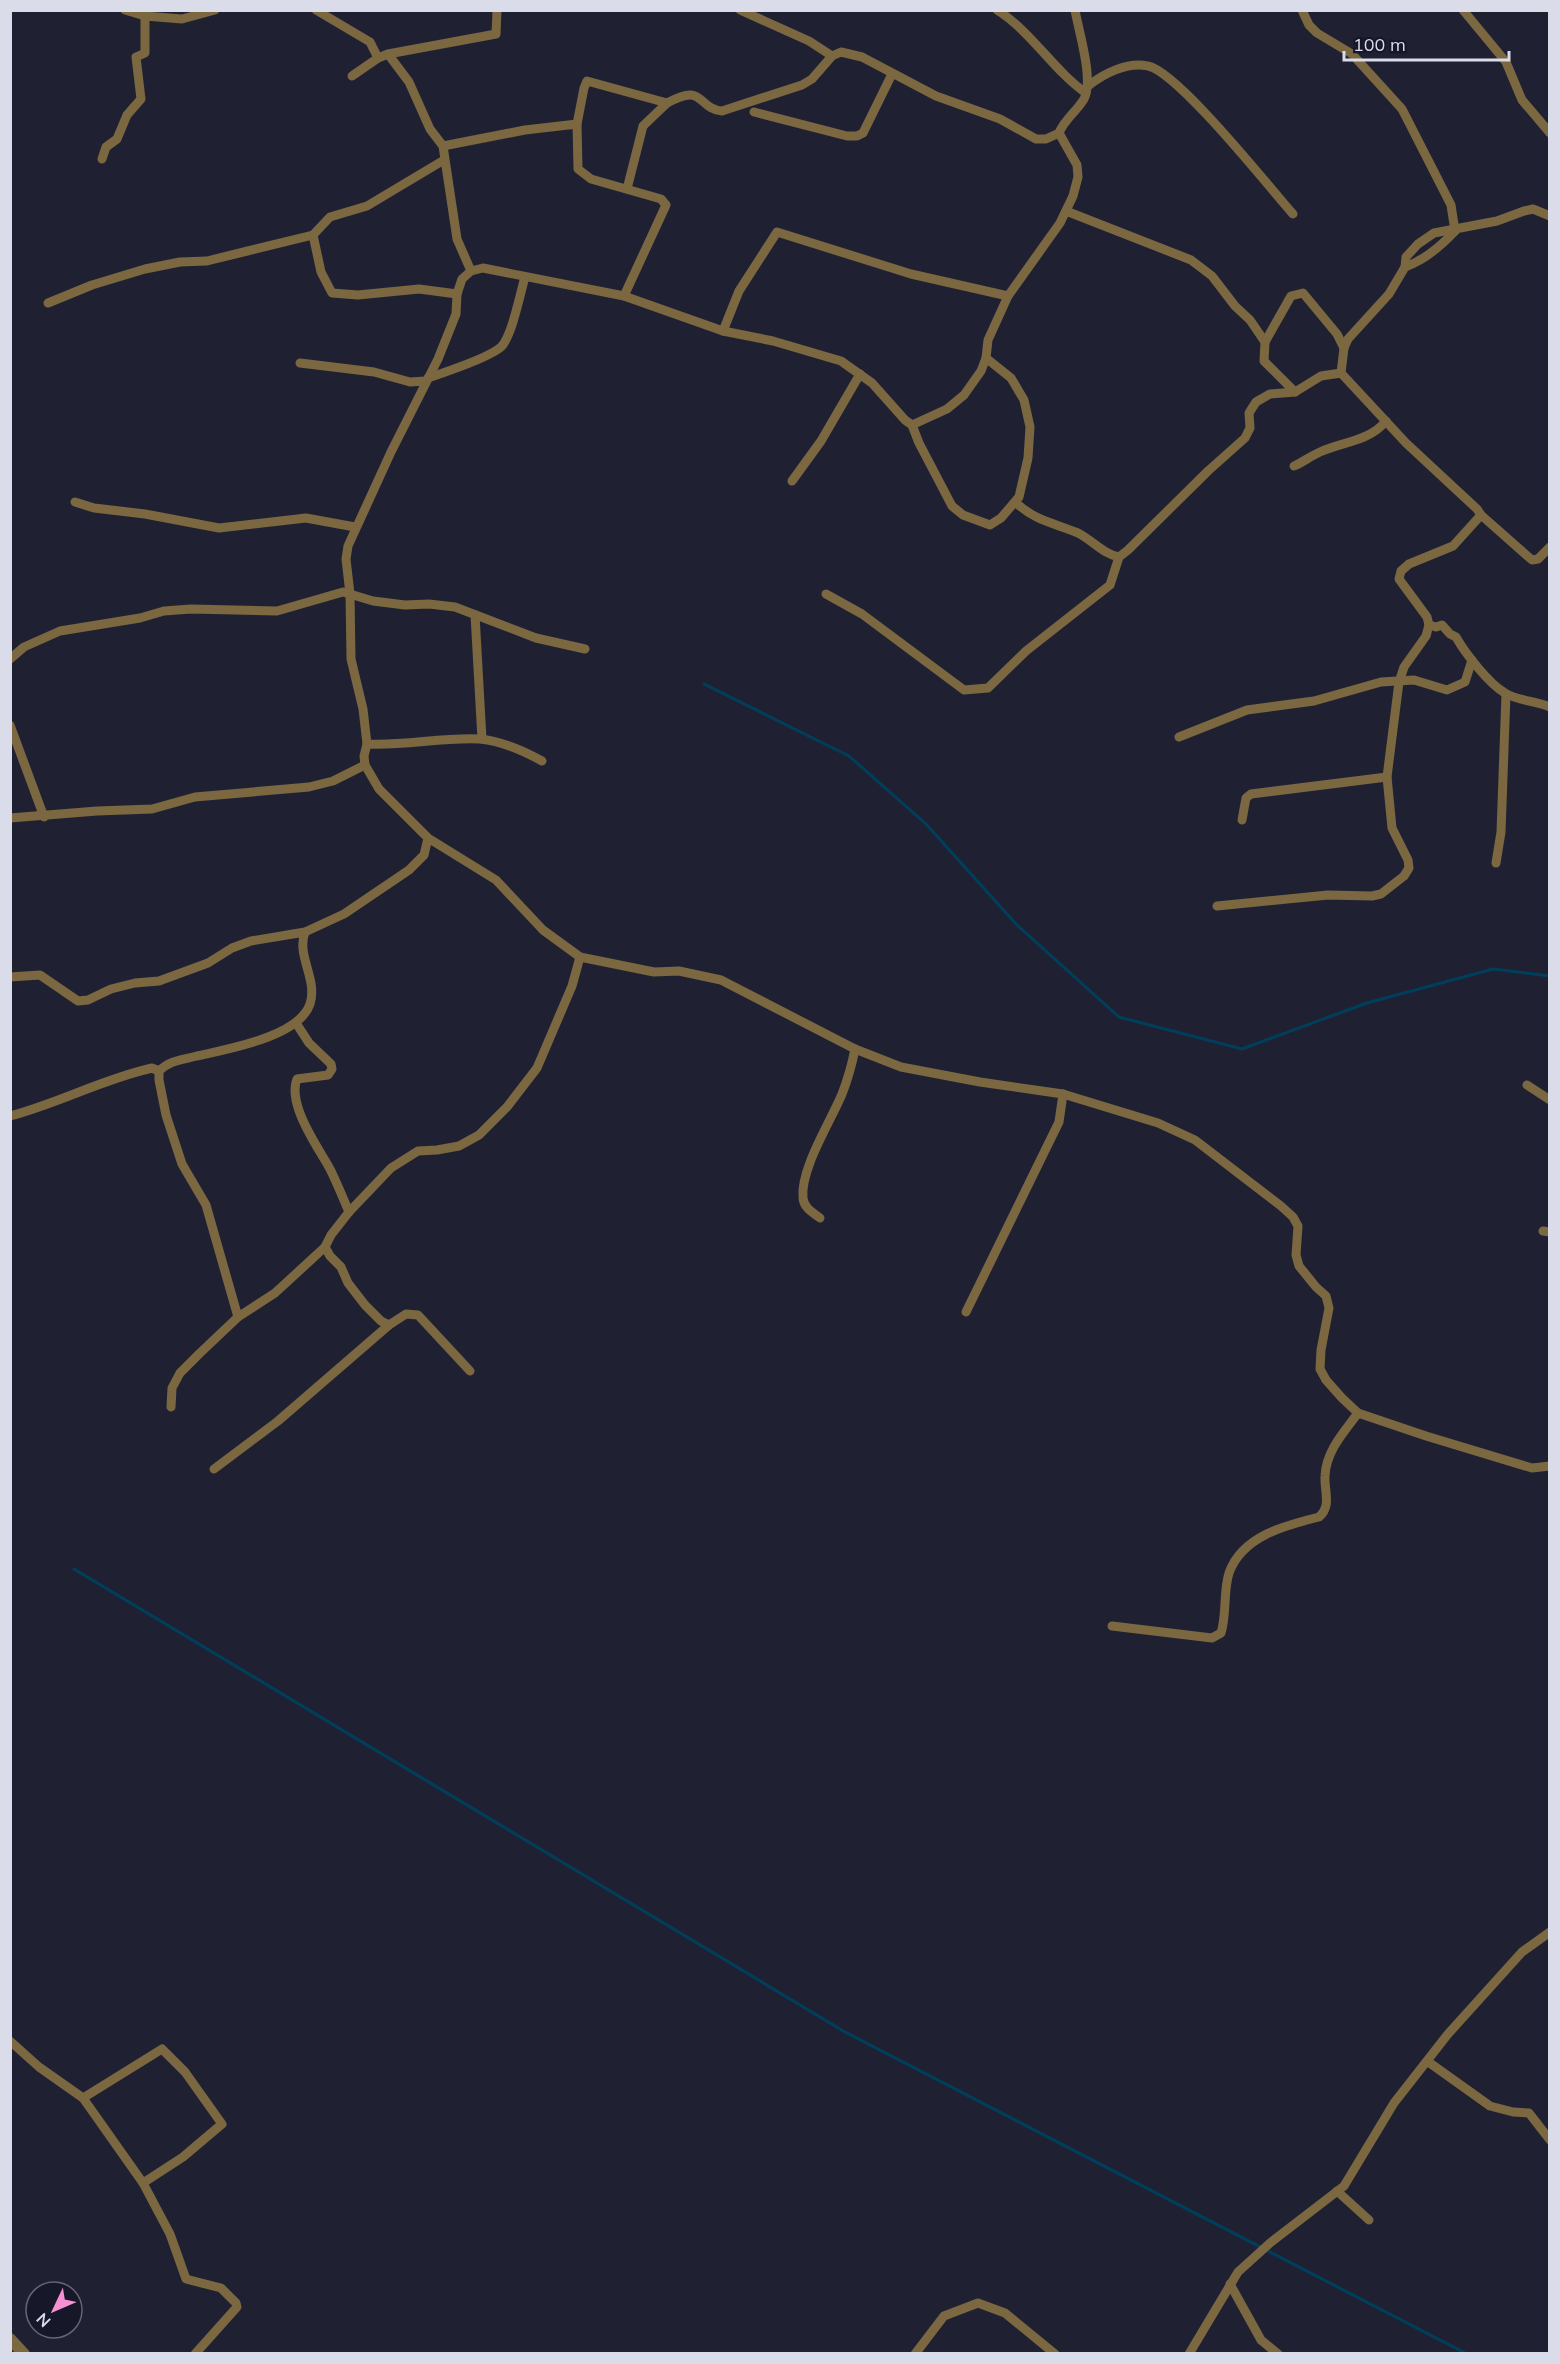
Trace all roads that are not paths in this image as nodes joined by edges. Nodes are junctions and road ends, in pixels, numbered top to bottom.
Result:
1 (124, 10) edge
2 (215, 10) edge
3 (316, 10) edge
4 (497, 10) edge
5 (740, 10) edge
6 (997, 10) edge
7 (1075, 10) edge
8 (1302, 10) edge
9 (1463, 10) edge
10 (145, 16) junction
11 (388, 54) junction
12 (832, 56) junction
13 (378, 58) junction
14 (892, 74) junction
15 (352, 76) dead end
16 (1087, 89) junction
17 (668, 103) junction
18 (754, 112) dead end
19 (577, 124) junction
20 (1059, 133) junction
21 (1550, 133) edge
22 (443, 146) junction
23 (102, 159) dead end
24 (444, 160) junction
25 (627, 189) junction
26 (1066, 211) junction
27 (1547, 211) edge
28 (1293, 214) dead end
29 (1455, 231) junction
30 (313, 235) junction
31 (1405, 267) junction
32 (471, 271) junction
33 (525, 277) junction
34 (457, 294) junction
35 (624, 296) junction
36 (1008, 296) junction
37 (48, 303) dead end
38 (723, 331) junction
39 (1265, 342) junction
40 (1344, 348) junction
41 (986, 358) junction
42 (300, 363) dead end
43 (1341, 373) junction
44 (860, 375) junction
45 (427, 380) junction
46 (1294, 392) junction
47 (1386, 422) junction
48 (912, 425) junction
49 (1294, 466) dead end
50 (792, 481) dead end
51 (75, 502) dead end
52 (1015, 502) junction
53 (1481, 515) junction
54 (355, 527) junction
55 (1550, 547) edge
56 (1119, 557) junction
57 (350, 594) junction
58 (826, 594) dead end
59 (475, 615) junction
60 (1429, 625) junction
61 (585, 649) dead end
62 (10, 659) edge
63 (1472, 660) junction
64 (1399, 682) junction
65 (1506, 694) junction
66 (1550, 707) edge
67 (10, 725) edge
68 (1179, 737) dead end
69 (482, 739) junction
70 (367, 744) junction
71 (542, 760) dead end
72 (365, 765) junction
73 (1387, 777) junction
74 (44, 817) junction
75 (10, 818) edge
76 (1242, 820) dead end
77 (428, 838) junction
78 (1496, 863) dead end
79 (1217, 906) dead end
80 (305, 932) junction
81 (580, 957) junction
82 (10, 977) edge
83 (296, 1023) junction
84 (855, 1049) junction
85 (159, 1071) junction
86 (1527, 1085) dead end
87 (1063, 1094) junction
88 (1550, 1100) edge
89 (10, 1116) edge
90 (349, 1212) junction
91 (820, 1218) dead end
92 (325, 1247) junction
93 (966, 1312) dead end
94 (238, 1317) junction
95 (389, 1325) junction
96 (470, 1371) dead end
97 (171, 1407) dead end
98 (1358, 1413) junction
99 (1550, 1466) edge
100 (214, 1469) dead end
101 (1112, 1626) dead end
102 (1550, 1932) edge
103 (10, 2041) edge
104 (1427, 2061) junction
105 (83, 2098) junction
106 (1550, 2140) edge
107 (143, 2182) junction
108 (1337, 2191) junction
109 (1369, 2220) dead end
110 (1230, 2284) junction
111 (10, 2339) edge
112 (24, 2354) edge
113 (195, 2354) edge
114 (915, 2354) edge
115 (1055, 2354) edge
116 (1189, 2354) edge
117 (1278, 2354) edge

1 - 10 street
2 - 10 street
3 - 13 street
4 - 11 street
5 - 12 street
6 - 16 street
7 - 16 street
8 - 29 street
9 - 21 street
10 - 23 street
11 - 13 street
11 - 22 street
12 - 14 street
12 - 17 street
13 - 15 street
14 - 18 street
14 - 20 street
16 - 20 street
16 - 28 street
17 - 19 street
17 - 25 street
19 - 22 street
19 - 25 street
20 - 26 street
22 - 24 street
24 - 30 street
24 - 32 street
25 - 35 street
26 - 36 street
26 - 39 street
27 - 29 street
29 - 31 street
29 - 31 street
30 - 34 street
30 - 37 street
31 - 40 street
32 - 33 street
32 - 34 street
33 - 35 street
33 - 45 street
34 - 45 street
35 - 38 street
36 - 38 street
36 - 41 street
38 - 44 street
39 - 40 street
39 - 46 street
40 - 43 street
41 - 48 street
41 - 52 street
42 - 45 street
43 - 46 street
43 - 47 street
44 - 48 street
44 - 50 street
45 - 54 street
46 - 56 street
47 - 49 street
47 - 53 street
48 - 52 street
51 - 54 street
52 - 56 street
53 - 55 street
53 - 60 street
54 - 57 street
56 - 58 street
57 - 59 street
57 - 62 street
57 - 70 street
59 - 61 street
59 - 69 street
60 - 63 street
60 - 64 street
63 - 64 street
63 - 65 street
64 - 68 street
64 - 73 street
65 - 66 street
65 - 78 street
67 - 74 street
69 - 70 street
69 - 71 street
70 - 72 street
72 - 74 street
72 - 77 street
73 - 76 street
73 - 79 street
74 - 75 street
77 - 80 street
77 - 81 street
80 - 82 street
80 - 83 street
81 - 84 street
81 - 90 street
83 - 85 street
83 - 90 street
84 - 87 street
84 - 91 street
85 - 89 street
85 - 94 street
86 - 88 street
87 - 93 street
87 - 98 street
90 - 92 street
92 - 94 street
92 - 95 street
94 - 97 street
95 - 96 street
95 - 100 street
98 - 99 street
98 - 101 street
102 - 104 street
103 - 105 street
104 - 106 street
104 - 108 street
105 - 107 street
105 - 107 street
107 - 113 street
108 - 109 street
108 - 110 street
110 - 116 street
110 - 117 street
111 - 112 street
114 - 115 street

